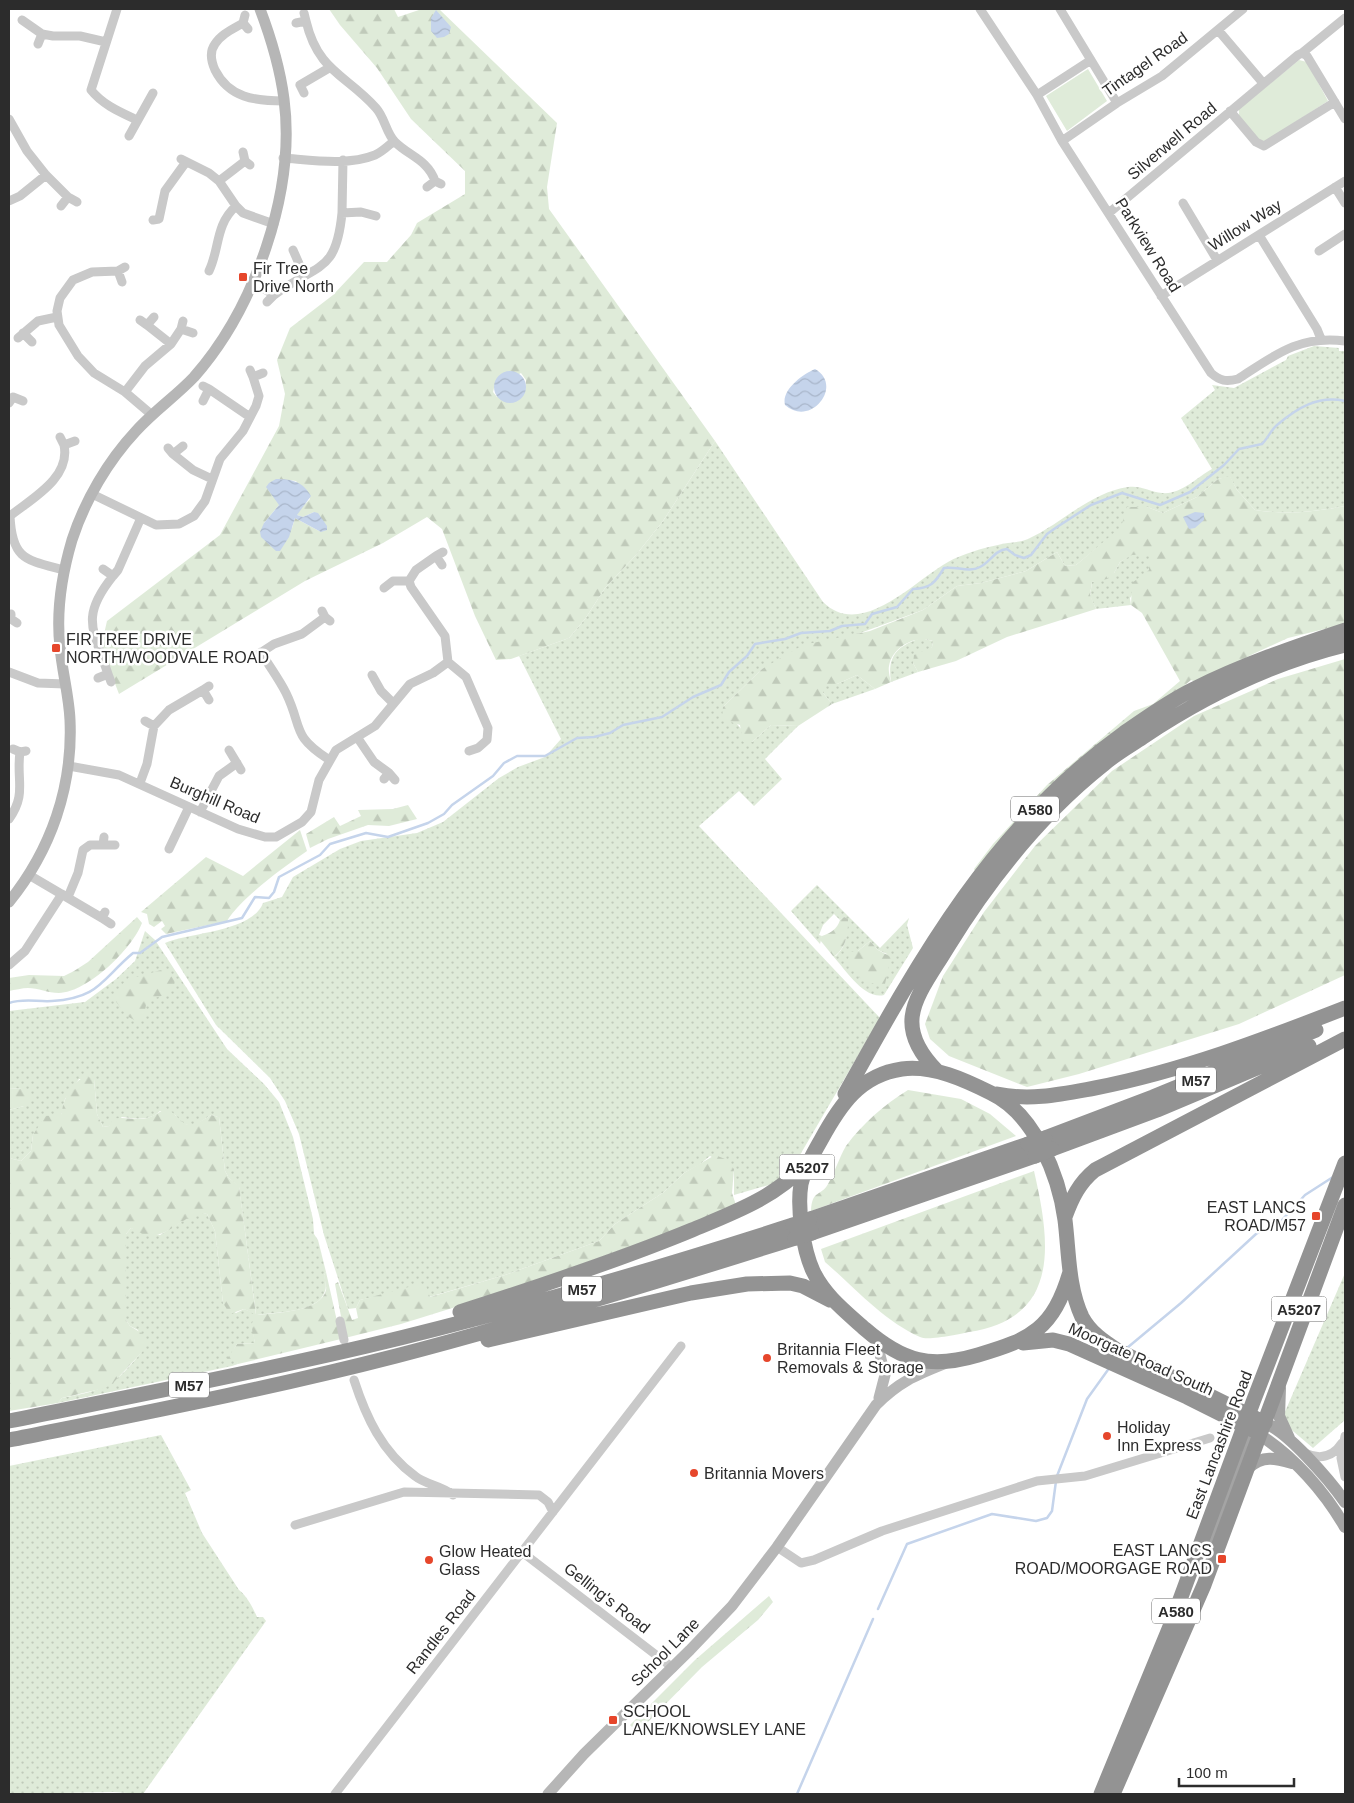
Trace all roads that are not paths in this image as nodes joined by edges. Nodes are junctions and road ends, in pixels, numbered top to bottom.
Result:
1 (117, 9) edge
2 (260, 9) edge
3 (980, 9) edge
4 (1060, 9) edge
5 (1243, 9) edge
6 (22, 20) dead end
7 (245, 22) dead end
8 (296, 23) dead end
9 (1342, 23) edge
10 (1218, 30) junction
11 (42, 34) junction
12 (106, 42) junction
13 (38, 44) dead end
14 (1302, 53) junction
15 (1091, 60) junction
16 (329, 68) junction
17 (1263, 83) junction
18 (153, 93) dead end
19 (304, 93) dead end
20 (1037, 95) junction
21 (284, 101) junction
22 (1335, 102) junction
23 (1117, 103) junction
24 (1230, 111) junction
25 (1345, 119) edge
26 (9, 120) edge
27 (137, 120) junction
28 (129, 136) dead end
29 (394, 141) junction
30 (1062, 141) junction
31 (284, 158) junction
32 (246, 159) dead end
33 (343, 160) junction
34 (46, 175) junction
35 (218, 181) junction
36 (1345, 181) edge
37 (434, 184) dead end
38 (1335, 187) junction
39 (68, 197) junction
40 (9, 202) edge
41 (77, 202) dead end
42 (1183, 203) dead end
43 (1345, 203) edge
44 (61, 206) dead end
45 (236, 206) junction
46 (1110, 212) junction
47 (342, 213) junction
48 (377, 217) dead end
49 (160, 220) dead end
50 (274, 224) junction
51 (1345, 234) edge
52 (1259, 235) junction
53 (293, 247) dead end
54 (1319, 251) dead end
55 (1217, 260) junction
56 (209, 273) dead end
57 (304, 275) junction
58 (122, 282) dead end
59 (264, 289) dead end
60 (1161, 296) junction
61 (57, 317) junction
62 (154, 317) dead end
63 (193, 333) dead end
64 (1321, 339) junction
65 (1345, 341) edge
66 (32, 342) dead end
67 (171, 344) junction
68 (263, 373) dead end
69 (125, 392) junction
70 (23, 401) dead end
71 (203, 401) dead end
72 (9, 403) edge
73 (152, 415) junction
74 (250, 417) junction
75 (75, 441) dead end
76 (183, 446) dead end
77 (212, 479) junction
78 (92, 494) junction
79 (9, 516) edge
80 (140, 520) junction
81 (441, 558) dead end
82 (103, 569) dead end
83 (64, 570) junction
84 (113, 576) junction
85 (409, 581) junction
86 (383, 589) dead end
87 (326, 616) dead end
88 (1345, 630) edge
89 (1345, 645) edge
90 (448, 662) junction
91 (9, 672) edge
92 (371, 674) dead end
93 (98, 678) dead end
94 (65, 684) junction
95 (209, 700) dead end
96 (393, 703) junction
97 (145, 721) dead end
98 (154, 726) junction
99 (357, 737) junction
100 (229, 750) dead end
101 (20, 751) dead end
102 (468, 751) dead end
103 (328, 760) junction
104 (69, 766) junction
105 (389, 777) dead end
106 (140, 783) junction
107 (189, 807) junction
108 (200, 812) junction
109 (9, 819) edge
110 (115, 846) dead end
111 (170, 849) dead end
112 (29, 875) junction
113 (65, 896) junction
114 (9, 902) edge
115 (111, 924) dead end
116 (9, 965) edge
117 (1345, 1008) edge
118 (1345, 1017) edge
119 (1345, 1032) edge
120 (1345, 1039) edge
121 (937, 1071) junction
122 (994, 1094) junction
123 (836, 1111) junction
124 (1049, 1143) junction
125 (808, 1162) junction
126 (1345, 1163) edge
127 (1345, 1201) edge
128 (1345, 1205) edge
129 (1065, 1217) junction
130 (794, 1232) junction
131 (1070, 1272) junction
132 (836, 1303) junction
133 (340, 1321) dead end
134 (876, 1339) junction
135 (344, 1340) dead end
136 (1014, 1344) junction
137 (369, 1345) junction
138 (681, 1346) dead end
139 (396, 1356) junction
140 (1118, 1358) junction
141 (945, 1363) junction
142 (354, 1380) dead end
143 (1281, 1383) junction
144 (876, 1405) junction
145 (1222, 1414) junction
146 (9, 1421) edge
147 (1255, 1424) junction
148 (1210, 1438) dead end
149 (9, 1440) edge
150 (1344, 1440) edge
151 (1299, 1449) junction
152 (1294, 1464) junction
153 (1248, 1468) junction
154 (416, 1477) junction
155 (1345, 1477) edge
156 (412, 1493) junction
157 (453, 1495) junction
158 (1345, 1502) edge
159 (553, 1512) junction
160 (295, 1525) dead end
161 (1345, 1527) edge
162 (1203, 1537) junction
163 (777, 1547) junction
164 (522, 1552) junction
165 (1171, 1624) junction
166 (672, 1668) junction
167 (335, 1794) edge
168 (548, 1794) edge
169 (1101, 1794) edge
170 (1113, 1794) edge

1 - 12 street
2 - 21 street
3 - 20 street, Parkview Road
4 - 15 street
5 - 10 street, Tintagel Road
6 - 11 street
7 - 21 street
8 - 16 street
9 - 14 street, Silverwell Road
10 - 17 street
10 - 23 street, Tintagel Road
11 - 12 street
11 - 13 street
12 - 27 street
14 - 17 street, Silverwell Road
14 - 22 street
15 - 20 street
15 - 23 street
16 - 19 street
16 - 29 street
17 - 24 street, Silverwell Road
18 - 27 street
20 - 30 street, Parkview Road
21 - 31 street
22 - 24 street, Silverwell Road
22 - 25 street
23 - 30 street, Tintagel Road
24 - 46 street, Silverwell Road
26 - 34 street
27 - 28 street
29 - 33 street
29 - 37 street
30 - 46 street, Parkview Road
31 - 33 street
31 - 50 street
32 - 35 street
33 - 47 street
34 - 39 street
34 - 40 street
35 - 45 street
35 - 49 street
36 - 38 street, Willow Way
38 - 43 street
38 - 52 street, Willow Way
39 - 41 street
39 - 44 street
42 - 55 street
45 - 50 street
45 - 56 street
46 - 60 street, Parkview Road
47 - 48 street
47 - 57 street
50 - 73 street
51 - 54 street
52 - 55 street, Willow Way
52 - 64 street
53 - 57 street
55 - 60 street, Willow Way
57 - 59 street
58 - 61 street
60 - 64 street, Parkview Road
61 - 66 street
61 - 69 street
62 - 67 street
63 - 67 street
64 - 65 street, Parkview Road
67 - 69 street
68 - 74 street
69 - 73 street
70 - 72 street
71 - 74 street
73 - 78 street
74 - 77 street
75 - 79 street
76 - 77 street
77 - 80 street
78 - 80 street
78 - 83 street
79 - 83 street
80 - 84 street
81 - 85 street
82 - 84 street
83 - 94 street
84 - 93 street
85 - 86 street
85 - 90 street
87 - 103 street
88 - 123 highway, A580
89 - 121 highway, A580
90 - 96 street, Burghill Road
90 - 102 street
91 - 94 street
92 - 96 street
94 - 104 street
95 - 98 street
96 - 99 street, Burghill Road
97 - 98 street
98 - 106 street
99 - 103 street, Burghill Road
99 - 105 street
100 - 108 street
101 - 109 street
103 - 108 street, Burghill Road
104 - 106 street, Burghill Road
104 - 112 street
106 - 107 street, Burghill Road
107 - 108 street, Burghill Road
107 - 111 street
110 - 113 street
112 - 113 street
112 - 114 street
113 - 115 street
113 - 116 street
117 - 122 highway
118 - 124 highway, M57
119 - 124 highway, M57
120 - 129 highway
121 - 122 highway, A5207
121 - 123 highway, A5207
122 - 129 highway, A5207
123 - 125 highway, A5207
124 - 130 highway, M57, bridge
125 - 132 highway, A5207
125 - 137 highway
126 - 147 highway, East Lancashire Road / A580
127 - 147 highway, A5207
128 - 143 highway, East Lancashire Road / A580
129 - 131 highway, A5207
130 - 137 highway, M57
130 - 139 highway, M57
131 - 136 highway, A5207
131 - 140 highway, Moorgate Road South / A5207
132 - 134 highway, A5207
132 - 139 highway
133 - 135 street
134 - 141 highway, A5207
134 - 144 street, School Lane
136 - 140 highway, Moorgate Road South / A5207
136 - 141 highway, A5207
137 - 146 highway, M57
138 - 159 street, Randles Road
139 - 149 highway, M57
140 - 145 highway, Moorgate Road South / A5207
140 - 147 highway, Moorgate Road South / A5207
141 - 144 street, School Lane
142 - 154 street
143 - 147 highway, East Lancashire Road / A580
143 - 151 main road, A5207
144 - 163 street, School Lane
145 - 147 highway, A5207
145 - 162 highway
147 - 151 main road, A5207
147 - 152 main road, A5207
147 - 153 highway, East Lancashire Road / A580
147 - 162 highway, East Lancashire Road / A580
147 - 165 main road
148 - 163 street
150 - 151 street
150 - 155 street
151 - 158 main road, A5207
152 - 153 main road
152 - 161 main road, A5207
153 - 170 highway, East Lancashire Road / A580
154 - 156 street
154 - 157 street
156 - 157 street
156 - 160 street
157 - 159 street
159 - 164 street, Randles Road
162 - 165 highway, East Lancashire Road / A580
163 - 166 street, School Lane
164 - 166 street, Gelling's Road
164 - 167 street, Randles Road
165 - 169 highway, East Lancashire Road / A580
166 - 168 street, School Lane

